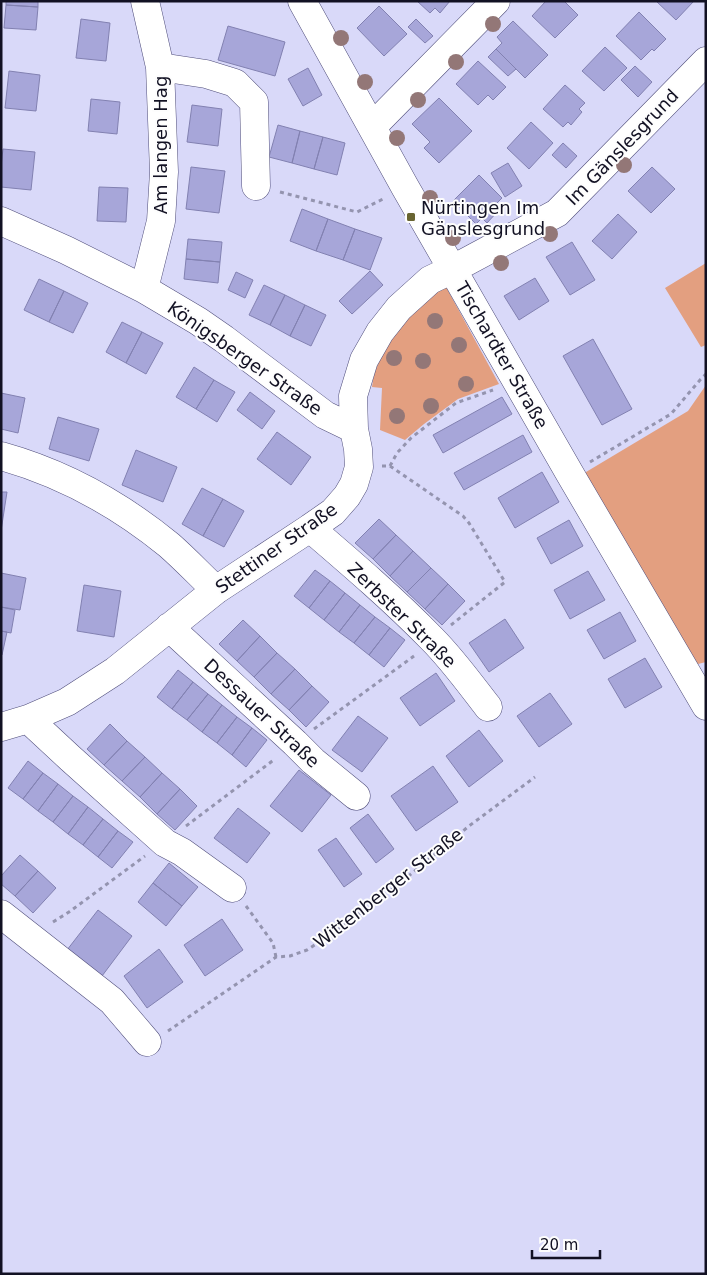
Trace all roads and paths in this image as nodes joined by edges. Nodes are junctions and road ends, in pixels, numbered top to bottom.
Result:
1 (145, 1) edge
2 (302, 1) edge
3 (496, 1) edge
4 (706, 61) edge
5 (160, 67) junction
6 (372, 127) junction
7 (256, 186) joint
8 (405, 187) junction
9 (1, 221) edge
10 (453, 269) junction
11 (144, 289) junction
12 (706, 374) edge
13 (517, 382) junction
14 (354, 429) junction
15 (1, 456) edge
16 (359, 466) junction
17 (390, 466) junction
18 (570, 474) junction
19 (310, 528) junction
20 (216, 590) junction
21 (451, 625) dead end
22 (170, 627) junction
23 (415, 656) dead end
24 (706, 706) edge
25 (488, 707) dead end
26 (28, 719) junction
27 (1, 727) edge
28 (312, 730) dead end
29 (274, 760) dead end
30 (536, 777) dead end
31 (356, 796) dead end
32 (190, 823) dead end
33 (138, 860) dead end
34 (232, 888) joint
35 (69, 912) dead end
36 (1, 914) edge
37 (276, 957) junction
38 (148, 1042) joint

1 - 5 street, Am langen Hag
2 - 6 street, Tischardter Straße
3 - 6 street
4 - 10 street, Im Gänslesgrund
5 - 7 street
5 - 11 street, Am langen Hag
6 - 8 street, Tischardter Straße
7 - 8 path
8 - 10 street, Tischardter Straße
9 - 11 street, Königsberger Straße
10 - 13 street, Tischardter Straße
10 - 14 street, Stettiner Straße
11 - 14 street, Königsberger Straße
12 - 18 path
13 - 17 path
13 - 18 street, Tischardter Straße
14 - 16 street, Stettiner Straße
15 - 20 street
16 - 17 path
16 - 19 street, Stettiner Straße
17 - 21 path
18 - 24 street, Tischardter Straße
19 - 20 street, Stettiner Straße
19 - 25 street, Zerbster Straße
20 - 22 street, Stettiner Straße
22 - 26 street, Stettiner Straße
22 - 31 street, Dessauer Straße
23 - 28 path
26 - 27 street, Stettiner Straße
26 - 34 street
29 - 32 path
30 - 37 path, Wittenberger Straße
33 - 35 path
34 - 37 path
36 - 38 street
37 - 38 path, Wittenberger Straße

